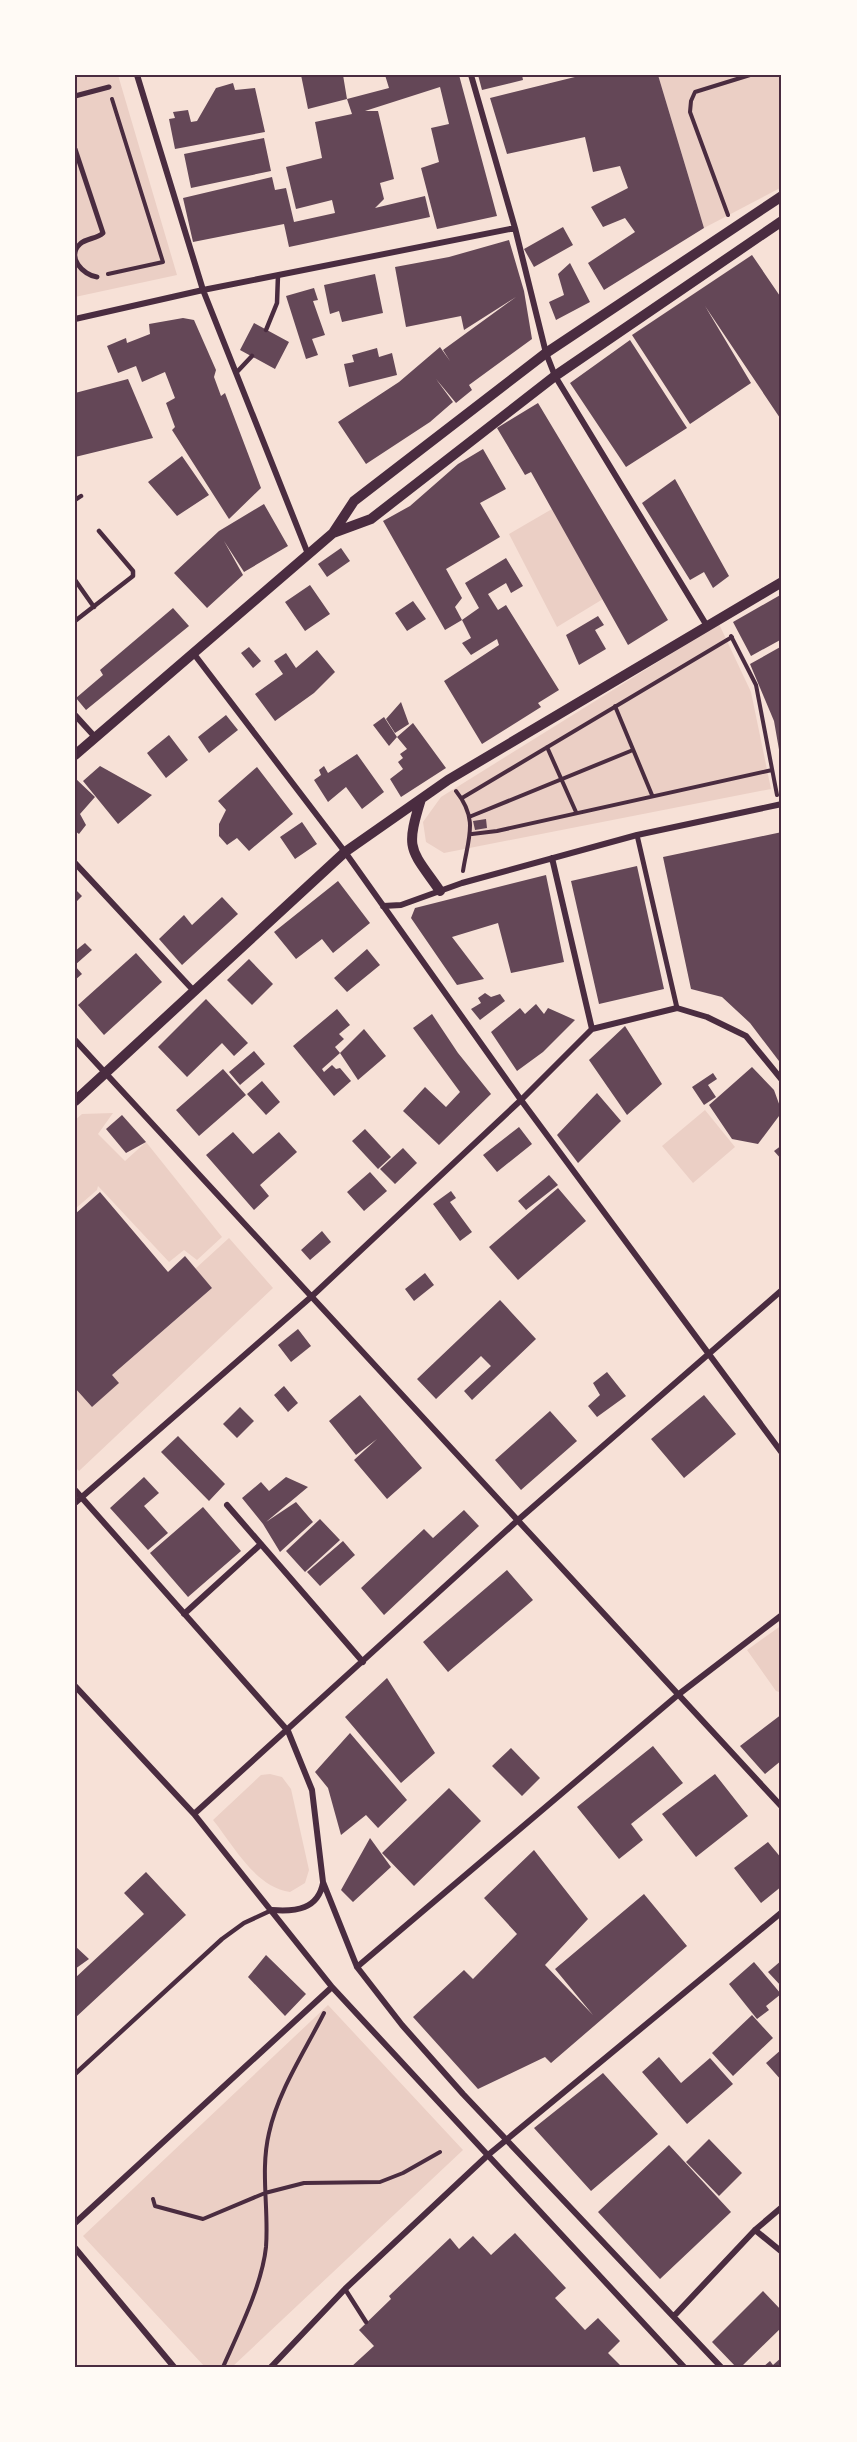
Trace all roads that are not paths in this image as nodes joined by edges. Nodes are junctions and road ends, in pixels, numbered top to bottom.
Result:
1 (137, 75) edge
2 (471, 75) edge
3 (109, 87) road end
4 (75, 96) edge
5 (75, 149) edge
6 (782, 196) edge
7 (782, 221) edge
8 (515, 228) junction
9 (278, 275) junction
10 (97, 277) road end
11 (203, 290) junction
12 (75, 319) edge
13 (267, 330) dead end
14 (546, 353) junction
15 (252, 356) dead end
16 (236, 373) junction
17 (555, 376) junction
18 (81, 496) dead end
19 (75, 500) edge
20 (99, 531) dead end
21 (333, 533) junction
22 (308, 554) junction
23 (75, 580) edge
24 (782, 582) edge
25 (94, 607) junction
26 (75, 621) edge
27 (707, 626) junction
28 (194, 654) junction
29 (75, 715) edge
30 (95, 737) junction
31 (75, 755) edge
32 (421, 799) junction
33 (781, 804) edge
34 (637, 835) junction
35 (345, 852) junction
36 (552, 858) junction
37 (75, 863) edge
38 (440, 891) junction
39 (383, 906) junction
40 (193, 990) junction
41 (677, 1008) junction
42 (592, 1029) junction
43 (75, 1040) edge
44 (105, 1075) junction
45 (782, 1080) edge
46 (521, 1100) junction
47 (75, 1101) edge
48 (782, 1290) edge
49 (311, 1297) junction
50 (706, 1354) junction
51 (782, 1453) edge
52 (75, 1490) edge
53 (81, 1497) junction
54 (75, 1503) edge
55 (227, 1505) dead end
56 (518, 1520) junction
57 (261, 1544) junction
58 (184, 1614) junction
59 (782, 1615) edge
60 (363, 1662) junction
61 (75, 1686) edge
62 (679, 1694) junction
63 (288, 1731) junction
64 (782, 1807) edge
65 (194, 1814) junction
66 (323, 1882) junction
67 (272, 1910) junction
68 (782, 1912) edge
69 (357, 1966) junction
70 (332, 1987) junction
71 (75, 2074) edge
72 (506, 2139) junction
73 (488, 2155) junction
74 (782, 2207) edge
75 (75, 2223) edge
76 (755, 2230) junction
77 (75, 2248) edge
78 (782, 2252) edge
79 (345, 2289) junction
80 (674, 2316) junction
81 (366, 2322) dead end
82 (174, 2367) edge
83 (271, 2367) edge
84 (684, 2367) edge
85 (721, 2367) edge

1 - 11 street
2 - 8 street
3 - 4 street
5 - 10 street
6 - 14 street
7 - 17 street
8 - 9 street
8 - 14 street
9 - 11 street
9 - 13 lane
11 - 12 street
11 - 16 street
14 - 17 street
14 - 21 street
15 - 16 lane
16 - 22 street
17 - 21 street
17 - 27 street
18 - 19 lane
20 - 25 lane
21 - 22 street
22 - 28 street
23 - 25 lane
24 - 27 street
25 - 26 lane
27 - 32 street
28 - 30 street
28 - 35 street
29 - 30 street
30 - 31 street
32 - 35 street
32 - 38 street
33 - 34 street
34 - 36 street
34 - 41 street
35 - 39 street
35 - 40 street
36 - 38 street
36 - 42 street
37 - 40 street
38 - 39 street
39 - 46 street
40 - 44 street
41 - 42 street
41 - 45 street
42 - 46 street
43 - 44 street
44 - 47 street
44 - 49 street
46 - 49 street
46 - 50 street
48 - 50 street
49 - 53 street
49 - 56 street
50 - 51 street
50 - 56 street
52 - 53 street
53 - 54 street
53 - 58 street
55 - 57 street
56 - 60 street
56 - 62 street
57 - 58 street
57 - 60 street
58 - 63 street
59 - 62 street
60 - 63 street
61 - 65 street
62 - 64 street
62 - 69 street
63 - 65 street
63 - 66 street
65 - 67 street
66 - 67 street
66 - 69 street
67 - 70 street
67 - 71 lane
68 - 72 street
69 - 72 street
70 - 73 street
70 - 75 street
72 - 73 street
72 - 80 street
73 - 79 street
73 - 84 street
74 - 76 street
76 - 78 street
76 - 80 street
77 - 82 street
79 - 81 lane
79 - 83 street
80 - 85 street

